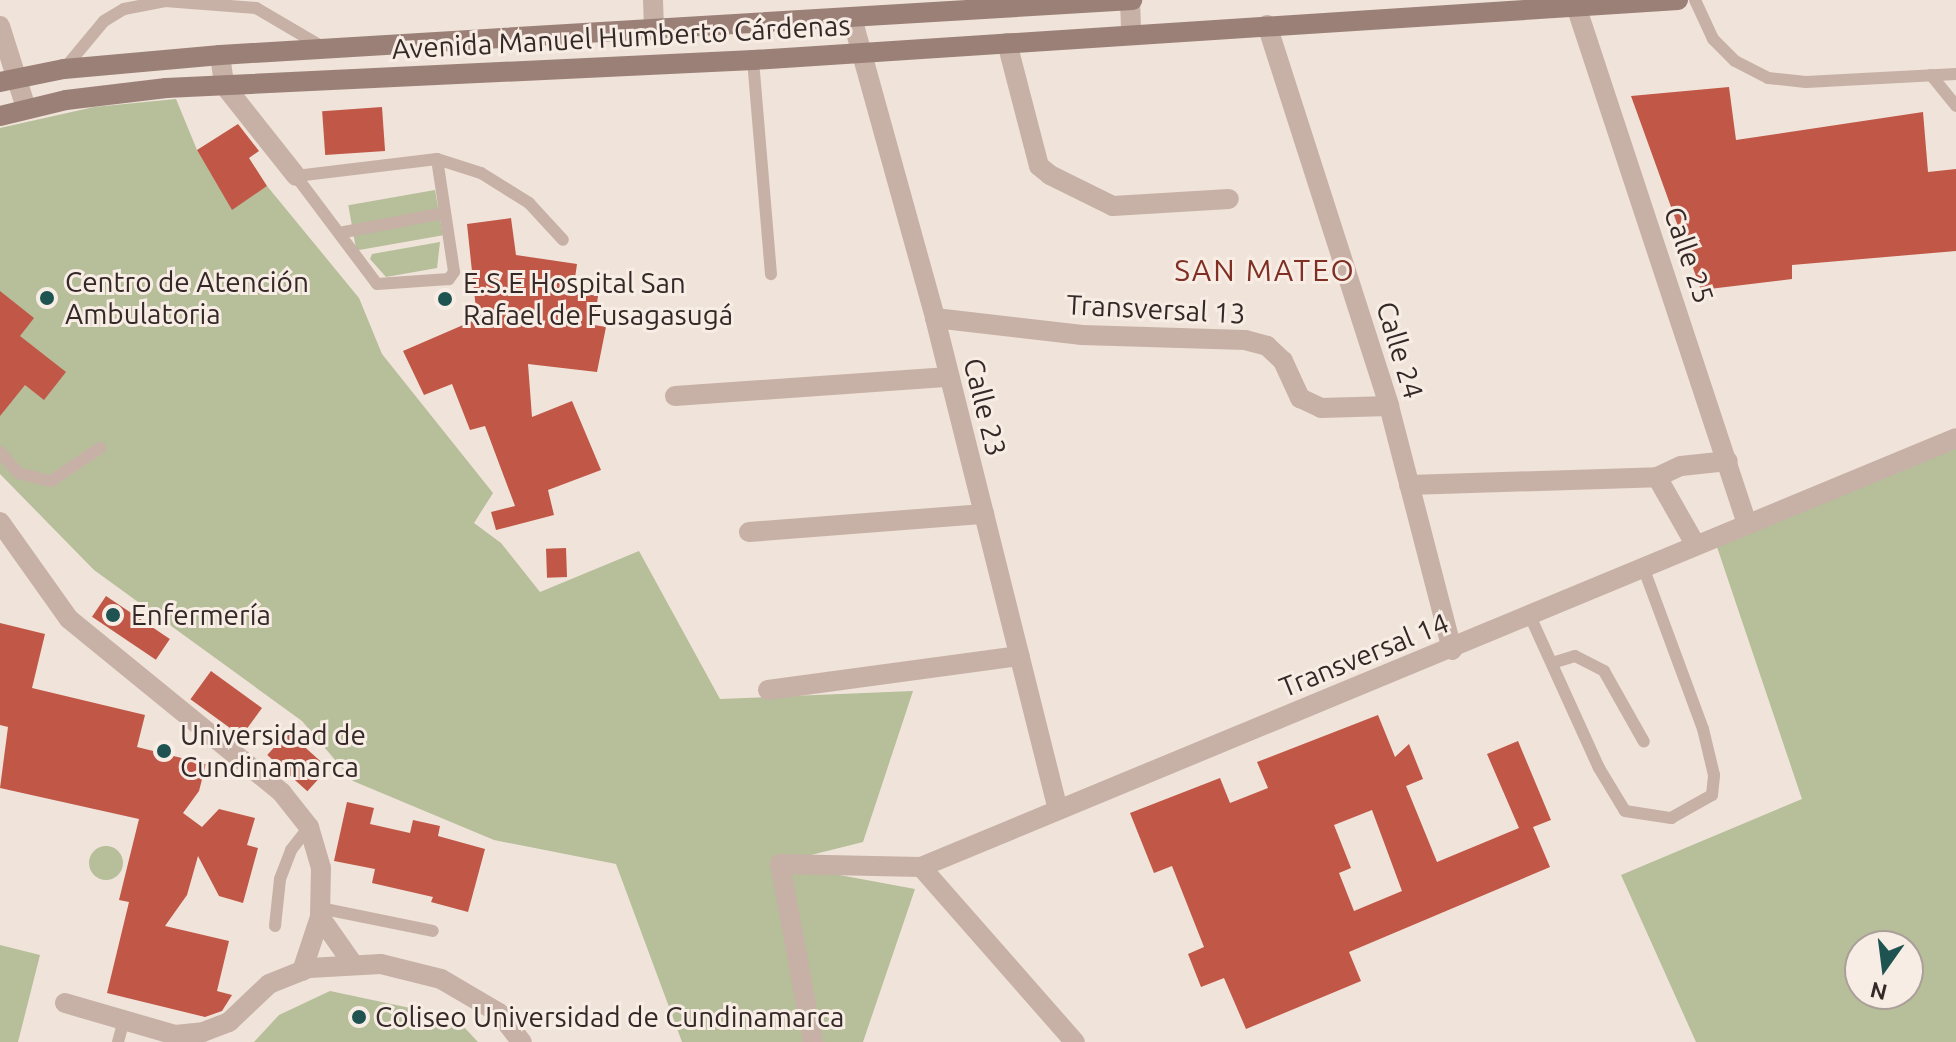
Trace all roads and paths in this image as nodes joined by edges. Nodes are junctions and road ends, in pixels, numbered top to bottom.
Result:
1 (653, 0) edge
2 (1131, 0) edge
3 (1678, 0) edge
4 (1695, 0) edge
5 (1576, 6) junction
6 (852, 18) junction
7 (1267, 25) junction
8 (0, 26) edge
9 (654, 31) junction
10 (1131, 34) junction
11 (1007, 43) junction
12 (326, 49) junction
13 (861, 52) junction
14 (220, 55) junction
15 (753, 60) junction
16 (64, 69) junction
17 (1956, 74) edge
18 (1931, 75) junction
19 (8, 80) edge
20 (224, 85) junction
21 (1956, 106) edge
22 (26, 108) junction
23 (1, 113) edge
24 (437, 159) junction
25 (296, 176) junction
26 (1229, 199) dead end
27 (445, 213) junction
28 (339, 233) junction
29 (563, 240) dead end
30 (771, 274) dead end
31 (935, 318) junction
32 (948, 377) junction
33 (675, 396) dead end
34 (1389, 406) junction
35 (1956, 438) edge
36 (100, 448) dead end
37 (0, 452) edge
38 (1728, 461) junction
39 (1657, 477) junction
40 (1409, 485) junction
41 (984, 514) junction
42 (1746, 521) junction
43 (0, 522) edge
44 (749, 532) dead end
45 (1695, 544) junction
46 (1643, 567) junction
47 (1530, 616) junction
48 (1452, 650) junction
49 (1020, 656) junction
50 (1552, 663) junction
51 (768, 690) dead end
52 (1644, 742) dead end
53 (1058, 810) junction
54 (309, 827) junction
55 (921, 867) junction
56 (320, 913) junction
57 (275, 926) dead end
58 (433, 931) dead end
59 (353, 964) junction
60 (302, 971) junction
61 (65, 1003) dead end
62 (120, 1033) edge
63 (174, 1038) edge
64 (522, 1042) edge
65 (813, 1042) edge
66 (1075, 1042) edge

1 - 9 street
2 - 6 main road, Avenida Manuel Humberto Cárdenas
2 - 10 street
3 - 5 main road, Avenida Manuel Humberto Cárdenas
4 - 18 lane
5 - 7 main road, Avenida Manuel Humberto Cárdenas
5 - 38 street, Calle 25
6 - 9 main road, Avenida Manuel Humberto Cárdenas
6 - 13 street, Calle 23
7 - 10 main road, Avenida Manuel Humberto Cárdenas
7 - 34 street, Calle 24
8 - 19 street
9 - 12 main road, Avenida Manuel Humberto Cárdenas
10 - 11 main road, Avenida Manuel Humberto Cárdenas
11 - 13 main road, Avenida Manuel Humberto Cárdenas
11 - 26 street
12 - 14 main road, Avenida Manuel Humberto Cárdenas
12 - 16 lane
13 - 15 main road, Avenida Manuel Humberto Cárdenas
13 - 31 street, Calle 23
14 - 16 main road, Avenida Manuel Humberto Cárdenas
14 - 20 street
15 - 20 main road, Avenida Manuel Humberto Cárdenas
15 - 30 lane
16 - 19 main road, Avenida Manuel Humberto Cárdenas
17 - 18 lane
18 - 21 lane
19 - 22 street
20 - 22 main road, Avenida Manuel Humberto Cárdenas
20 - 25 street
22 - 23 main road, Avenida Manuel Humberto Cárdenas
24 - 25 lane
24 - 27 lane
24 - 29 lane
25 - 28 lane
27 - 28 lane
27 - 28 lane
31 - 32 street, Calle 23
31 - 34 street, Transversal 13
32 - 33 street
32 - 41 street, Calle 23
34 - 40 street, Calle 24
35 - 42 street, Transversal 14
36 - 37 lane
38 - 39 street
38 - 42 street, Calle 25
39 - 40 street
39 - 45 street
40 - 48 street, Calle 24
41 - 44 street
41 - 49 street, Calle 23
42 - 45 street, Transversal 14
43 - 54 street
45 - 46 street, Transversal 14
46 - 47 street, Transversal 14
46 - 50 lane
47 - 48 street, Transversal 14
47 - 50 lane
48 - 53 street, Transversal 14
49 - 51 street
49 - 53 street, Calle 23
50 - 52 lane
53 - 55 street, Transversal 14
54 - 56 street
54 - 57 lane
55 - 65 street, Transversal 14
55 - 66 street
56 - 58 lane
56 - 59 street
56 - 60 street
59 - 60 street
59 - 64 street
60 - 63 street
61 - 62 street
62 - 63 street

